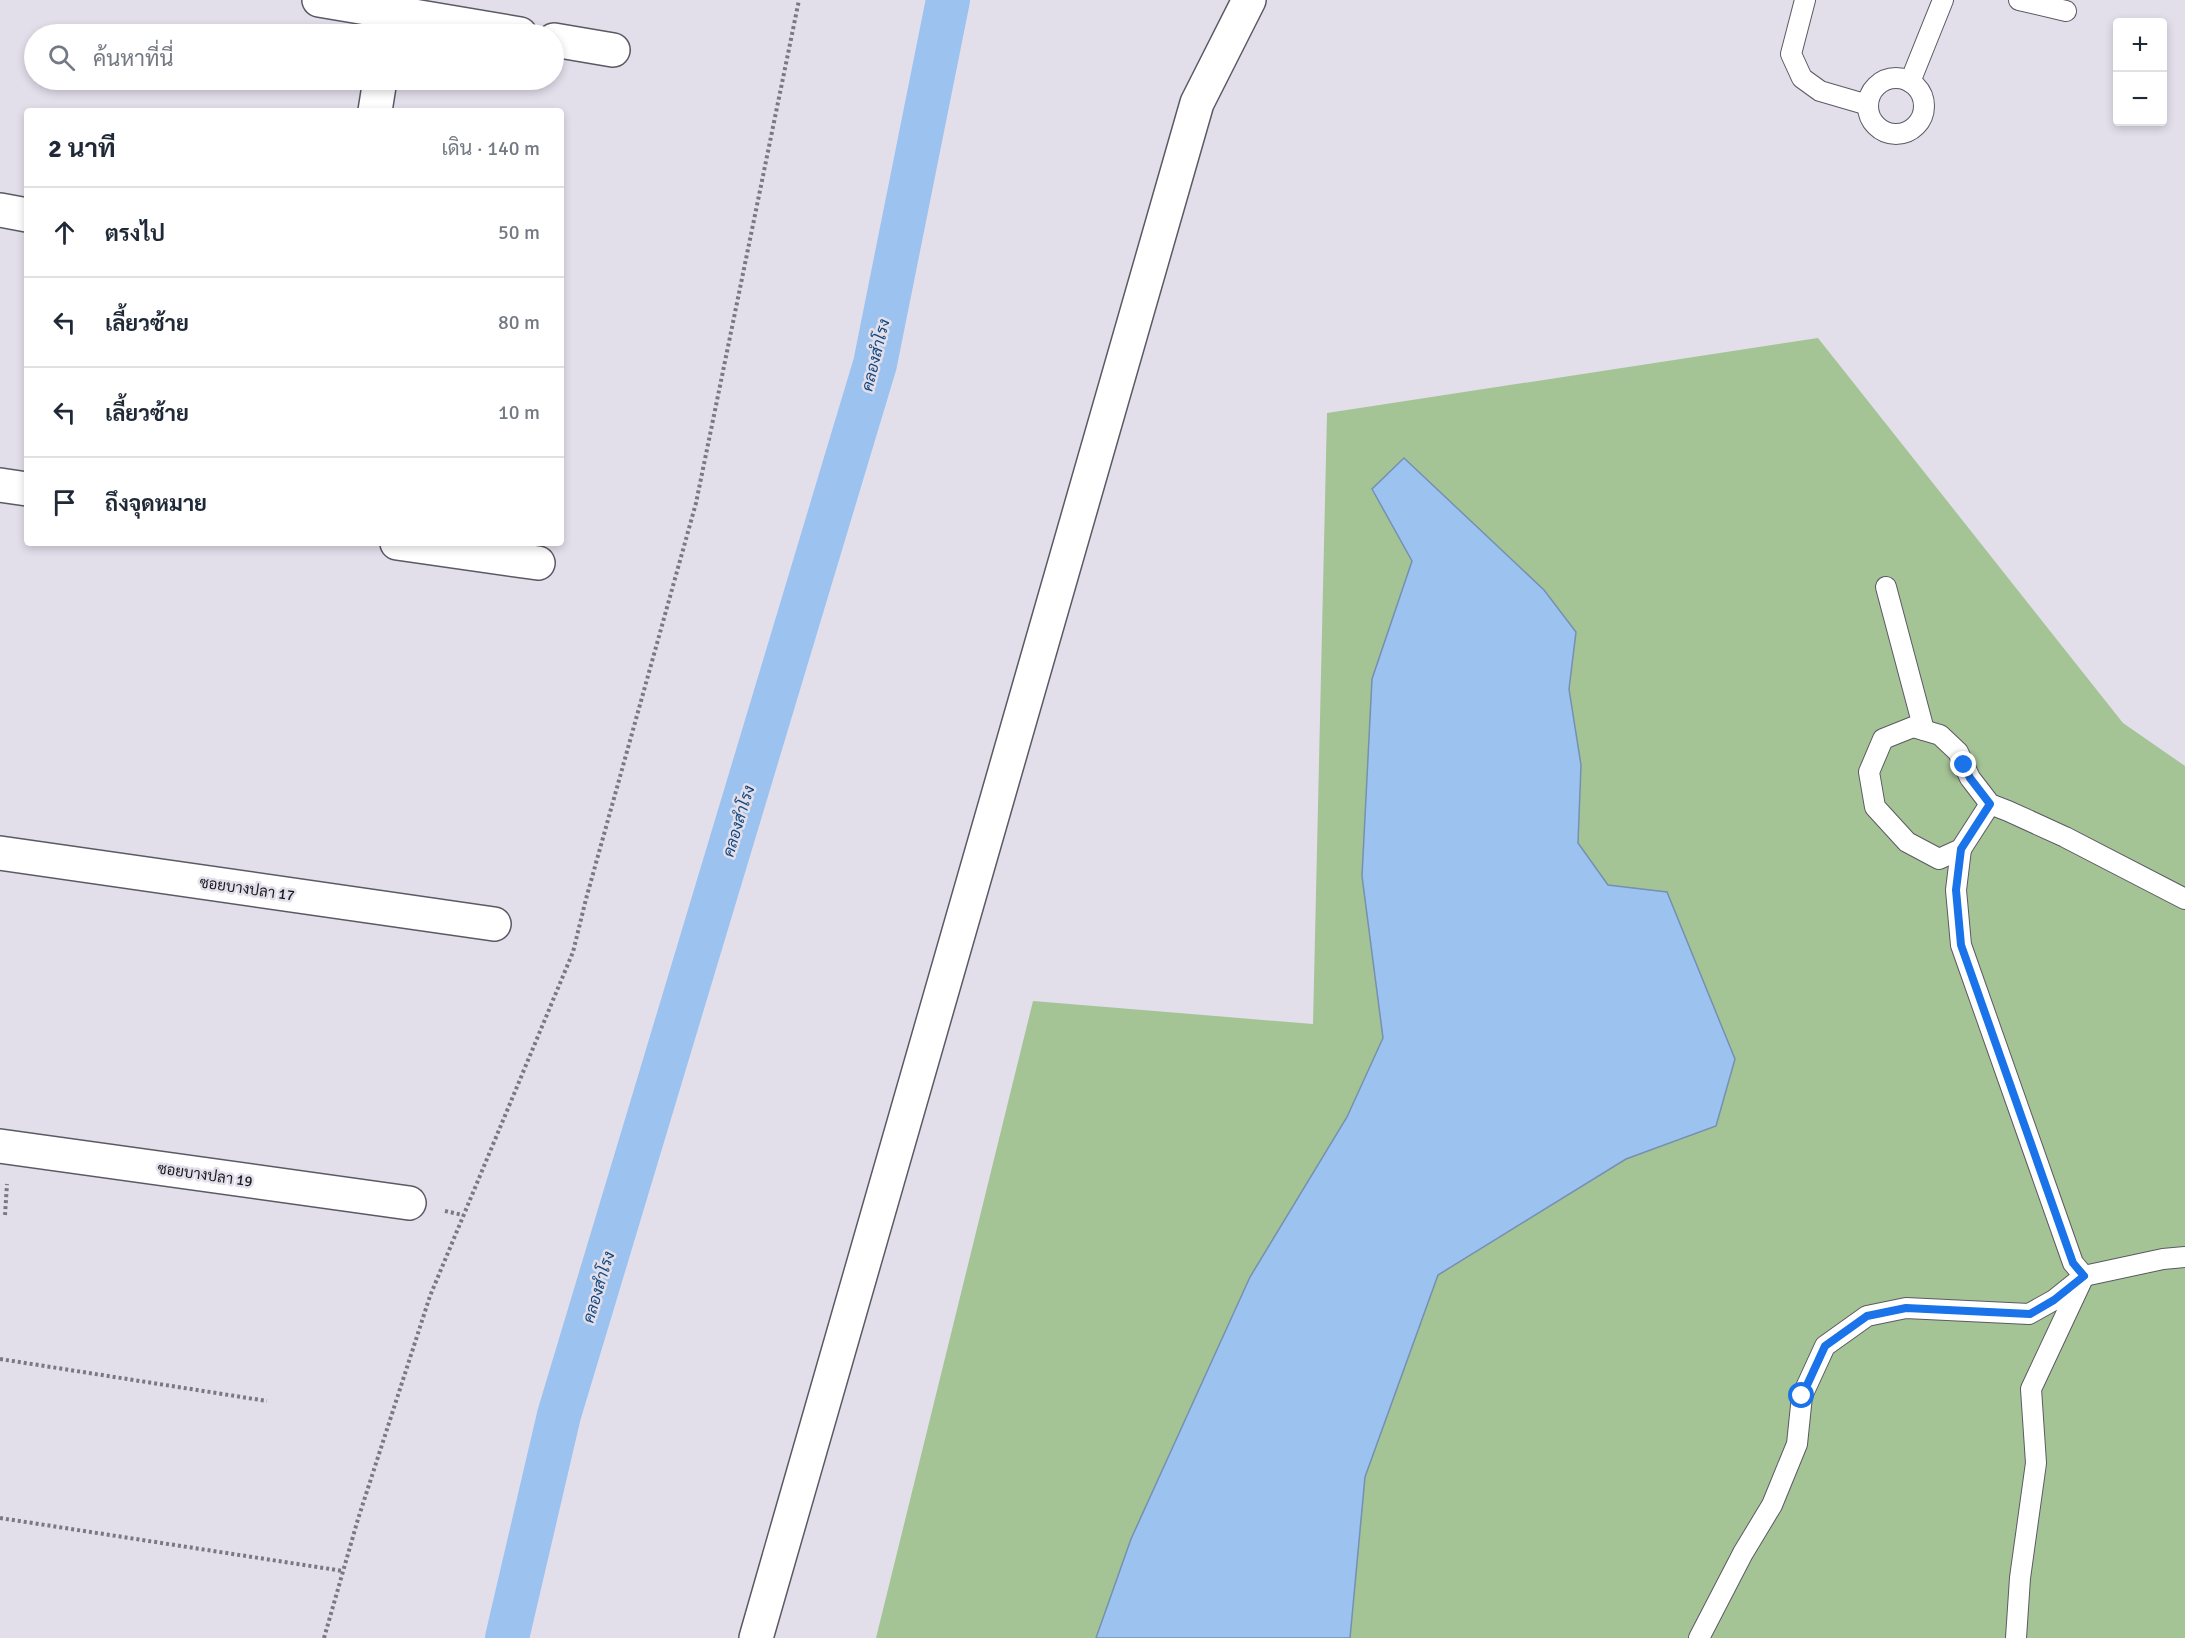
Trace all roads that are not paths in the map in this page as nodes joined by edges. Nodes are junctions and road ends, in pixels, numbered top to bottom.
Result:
1 (319, 0) edge
2 (1249, 0) edge
3 (1805, 0) edge
4 (1943, 0) edge
5 (2019, 0) edge
6 (2066, 11) dead end
7 (461, 24) edge
8 (564, 42) edge
9 (613, 50) dead end
10 (1910, 82) junction
11 (1868, 105) junction
12 (0, 210) edge
13 (24, 214) edge
14 (0, 485) edge
15 (24, 489) edge
16 (418, 546) edge
17 (538, 563) dead end
18 (1886, 587) dead end
19 (1924, 730) junction
20 (1990, 804) junction
21 (1961, 849) junction
22 (0, 853) edge
23 (2185, 899) edge
24 (494, 924) dead end
25 (0, 1146) edge
26 (409, 1203) dead end
27 (2185, 1257) edge
28 (2084, 1276) junction
29 (756, 1638) edge
30 (1699, 1638) edge
31 (2016, 1638) edge

1 - 7 street
2 - 29 street
3 - 11 lane
4 - 10 lane
5 - 6 lane
8 - 9 street
10 - 11 lane
10 - 11 lane
12 - 13 street
14 - 15 street
16 - 17 street
18 - 19 lane
19 - 20 lane
19 - 21 lane
20 - 21 lane
20 - 23 lane
21 - 28 lane
22 - 24 street, ซอยบางปลา 17
25 - 26 street, ซอยบางปลา 19
27 - 28 lane
28 - 30 lane
28 - 31 lane

